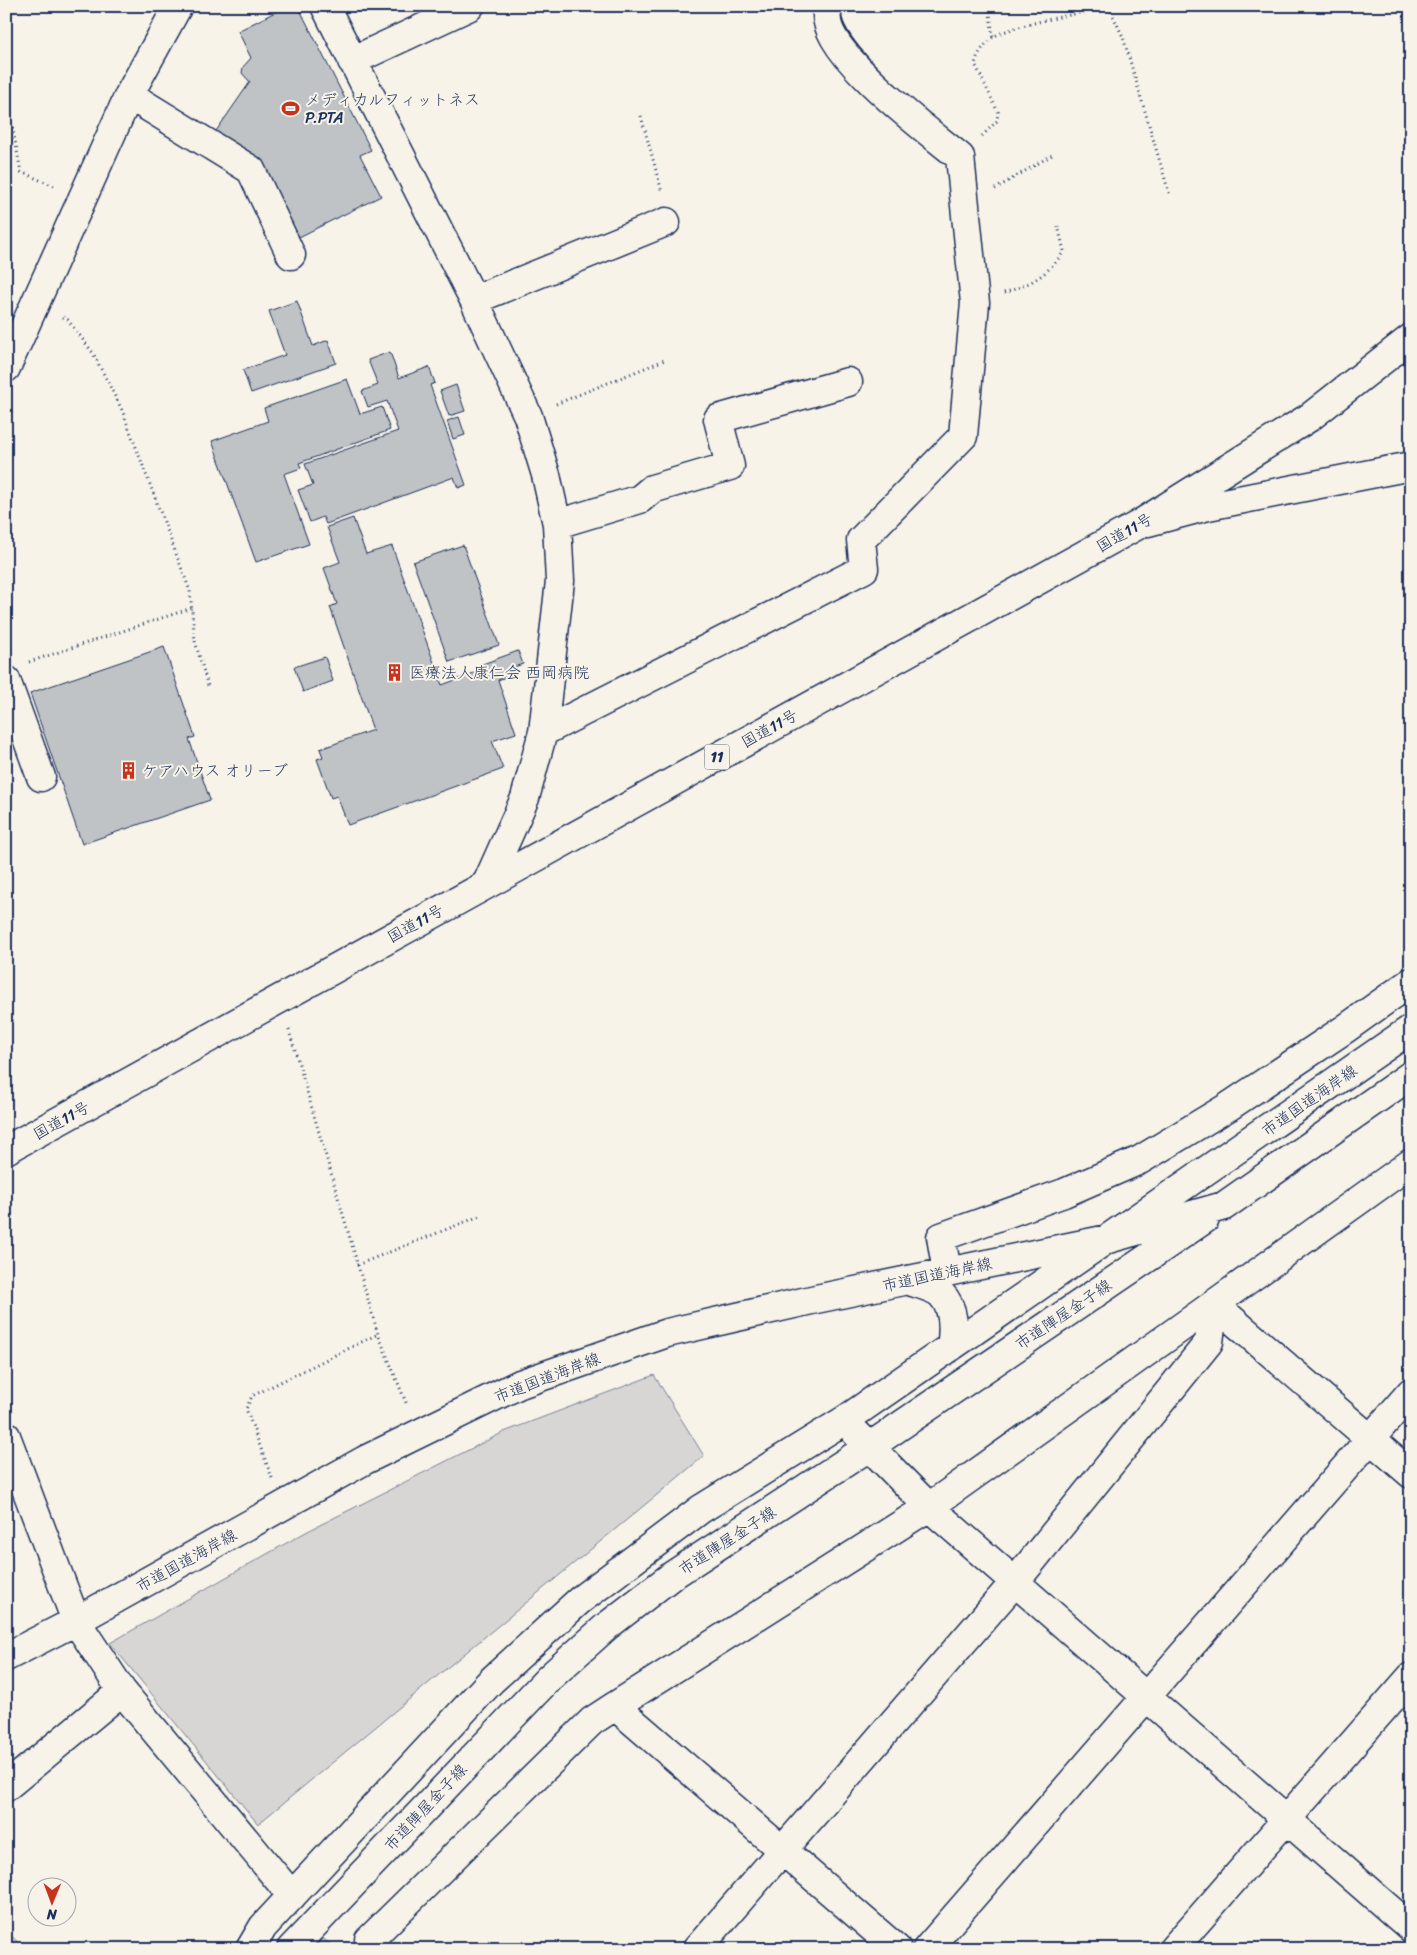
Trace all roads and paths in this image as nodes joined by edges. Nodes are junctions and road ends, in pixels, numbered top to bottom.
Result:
1 (178, 6) edge
2 (325, 6) edge
3 (470, 6) edge
4 (829, 6) edge
5 (989, 6) edge
6 (1109, 6) edge
7 (992, 37) junction
8 (352, 61) junction
9 (6, 93) edge
10 (129, 95) junction
11 (641, 116) dead end
12 (1052, 155) dead end
13 (960, 157) junction
14 (1170, 196) dead end
15 (82, 198) junction
16 (965, 198) junction
17 (666, 222) joint
18 (1058, 226) dead end
19 (291, 255) dead end
20 (474, 300) junction
21 (975, 303) junction
22 (35, 304) junction
23 (1411, 338) edge
24 (667, 359) dead end
25 (6, 368) edge
26 (848, 382) dead end
27 (528, 416) junction
28 (1410, 468) edge
29 (557, 524) junction
30 (1138, 525) junction
31 (192, 608) junction
32 (16, 672) edge
33 (208, 686) dead end
34 (543, 732) junction
35 (41, 777) dead end
36 (487, 883) junction
37 (1411, 982) edge
38 (280, 998) junction
39 (1411, 1029) edge
40 (1411, 1075) edge
41 (6, 1150) edge
42 (1411, 1163) edge
43 (1224, 1206) junction
44 (480, 1216) dead end
45 (1108, 1239) junction
46 (357, 1265) junction
47 (947, 1272) junction
48 (907, 1280) junction
49 (1214, 1304) junction
50 (378, 1334) junction
51 (951, 1347) junction
52 (1411, 1392) edge
53 (844, 1420) junction
54 (418, 1434) junction
55 (6, 1436) edge
56 (1370, 1438) junction
57 (869, 1447) junction
58 (1411, 1474) edge
59 (283, 1506) junction
60 (929, 1507) junction
61 (1015, 1582) junction
62 (76, 1621) junction
63 (6, 1657) edge
64 (1411, 1677) edge
65 (122, 1690) junction
66 (1147, 1696) junction
67 (616, 1706) junction
68 (6, 1787) edge
69 (1286, 1820) junction
70 (783, 1850) junction
71 (292, 1896) junction
72 (1411, 1928) edge
73 (1411, 1941) edge
74 (250, 1949) edge
75 (291, 1949) edge
76 (378, 1949) edge
77 (696, 1949) edge
78 (897, 1949) edge
79 (927, 1949) edge
80 (1173, 1949) edge
81 (1404, 1949) edge

1 - 10 main road
2 - 8 main road
3 - 8 main road
4 - 13 main road
5 - 7 path
6 - 7 path
6 - 14 path
7 - 13 path
8 - 20 main road
9 - 15 path
10 - 15 main road
10 - 19 main road
11 - 17 path
12 - 16 path
13 - 16 main road
15 - 22 main road
16 - 21 main road
17 - 20 main road
18 - 21 path
20 - 27 main road
21 - 34 main road
22 - 25 main road
22 - 31 path
23 - 30 main road, 国道11号 / 11
24 - 27 path
26 - 29 main road
27 - 29 main road
28 - 30 main road
29 - 34 main road
30 - 36 main road, 国道11号 / 11
31 - 32 path
31 - 33 path
32 - 35 main road
34 - 36 main road
36 - 38 main road, 国道11号 / 11
37 - 47 main road
38 - 41 main road, 国道11号 / 11
38 - 46 path
39 - 45 main road, 市道国道海岸線
40 - 43 main road, 市道国道海岸線
42 - 49 main road
43 - 45 main road, 市道国道海岸線
43 - 57 main road, 市道陣屋金子線
44 - 46 path
45 - 47 main road, 市道国道海岸線
45 - 51 main road
46 - 50 path
47 - 48 main road, 市道国道海岸線
48 - 51 main road
48 - 54 main road, 市道国道海岸線
49 - 56 main road
49 - 60 main road
49 - 61 main road
50 - 54 path
50 - 59 path
51 - 53 main road
52 - 56 main road
53 - 57 main road
53 - 71 main road
54 - 59 main road, 市道国道海岸線
55 - 62 main road
56 - 58 main road
56 - 66 main road
57 - 60 main road
57 - 75 main road, 市道陣屋金子線
59 - 62 main road, 市道国道海岸線
60 - 61 main road
60 - 67 main road
61 - 66 main road
61 - 70 main road
62 - 63 main road, 市道国道海岸線
62 - 65 main road
64 - 69 main road
65 - 68 main road
65 - 71 main road
66 - 69 main road
66 - 79 main road
67 - 70 main road
67 - 76 main road
69 - 72 main road
69 - 80 main road
70 - 77 main road
70 - 78 main road
71 - 74 main road
73 - 81 main road

